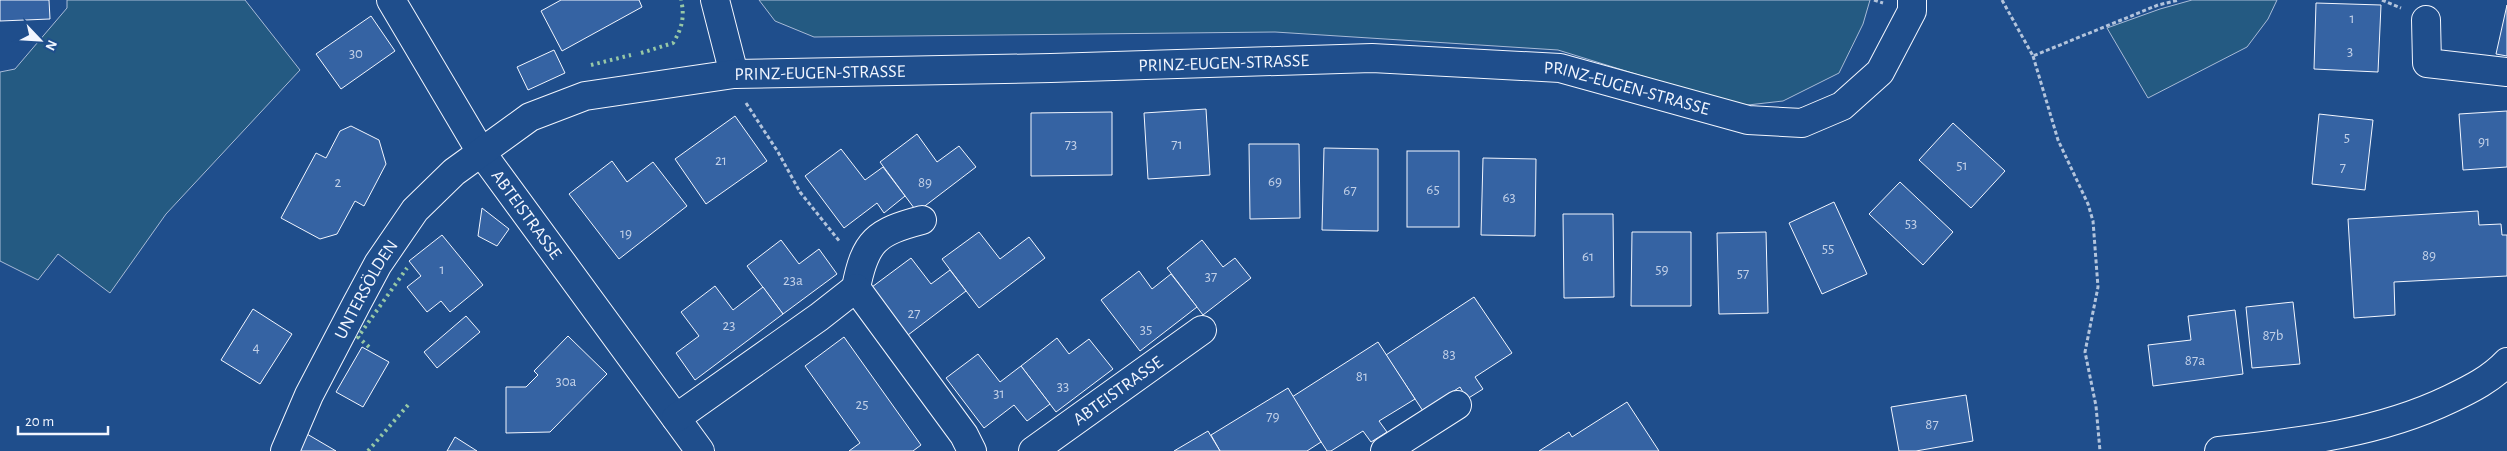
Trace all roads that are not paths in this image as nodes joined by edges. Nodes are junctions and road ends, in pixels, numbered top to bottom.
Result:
1 (391, 0) edge
2 (715, 0) edge
3 (1912, 0) edge
4 (2426, 20) dead end
5 (2507, 72) edge
6 (734, 74) junction
7 (481, 152) junction
8 (922, 220) dead end
9 (858, 277) junction
10 (1202, 330) dead end
11 (2507, 362) edge
12 (1457, 406) dead end
13 (676, 418) junction
14 (284, 451) edge
15 (700, 451) edge
16 (972, 451) edge
17 (1033, 451) edge
18 (1385, 451) edge
19 (2220, 451) edge

1 - 7 street, ABTEISTRASSE
2 - 6 street
3 - 6 street, PRINZ-EUGEN-STRASSE
4 - 5 street
6 - 7 street, PRINZ-EUGEN-STRASSE
7 - 13 street, ABTEISTRASSE
7 - 14 street, UNTERSÖLDEN
8 - 9 street
9 - 13 street
9 - 16 street
10 - 17 street, ABTEISTRASSE
11 - 19 street
12 - 18 street
13 - 15 street, ABTEISTRASSE

